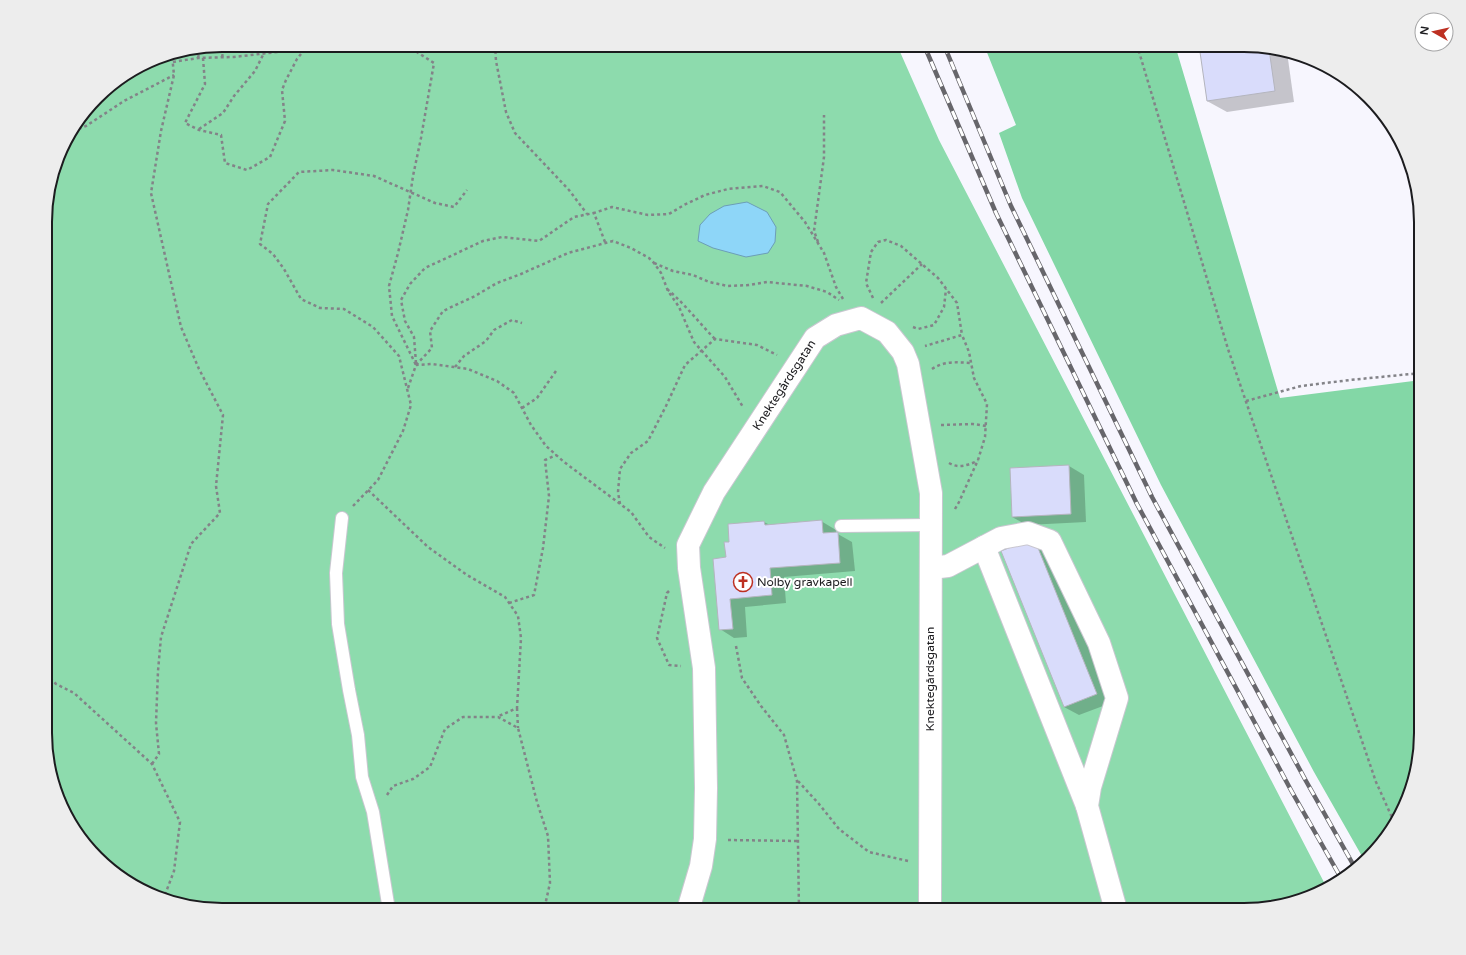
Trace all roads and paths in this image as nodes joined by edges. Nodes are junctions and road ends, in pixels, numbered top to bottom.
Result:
1 (223, 52) edge
2 (270, 52) edge
3 (303, 52) edge
4 (417, 52) edge
5 (495, 52) edge
6 (1139, 52) edge
7 (199, 53) edge
8 (265, 53) junction
9 (222, 57) junction
10 (198, 58) junction
11 (204, 58) junction
12 (173, 62) joint
13 (174, 75) junction
14 (824, 115) dead end
15 (81, 128) edge
16 (199, 130) junction
17 (467, 190) dead end
18 (410, 193) junction
19 (594, 213) junction
20 (587, 214) junction
21 (605, 242) junction
22 (824, 253) junction
23 (654, 263) junction
24 (922, 264) junction
25 (667, 288) junction
26 (946, 289) junction
27 (522, 323) dead end
28 (907, 324) dead end
29 (962, 335) junction
30 (715, 339) junction
31 (701, 351) junction
32 (903, 352) junction
33 (971, 363) junction
34 (416, 365) junction
35 (455, 367) junction
36 (795, 367) junction
37 (556, 370) dead end
38 (930, 372) dead end
39 (1414, 374) edge
40 (408, 389) junction
41 (1246, 401) junction
42 (522, 408) junction
43 (940, 425) dead end
44 (986, 426) junction
45 (756, 428) junction
46 (556, 455) junction
47 (368, 490) junction
48 (621, 504) junction
49 (951, 514) dead end
50 (342, 518) joint
51 (931, 525) junction
52 (841, 526) dead end
53 (984, 547) junction
54 (689, 568) junction
55 (931, 568) junction
56 (509, 603) junction
57 (736, 646) dead end
58 (704, 668) junction
59 (52, 680) edge
60 (517, 708) junction
61 (498, 717) junction
62 (518, 728) junction
63 (152, 764) junction
64 (797, 781) junction
65 (1087, 806) junction
66 (372, 812) junction
67 (1392, 817) edge
68 (705, 839) junction
69 (798, 841) junction
70 (930, 862) junction
71 (166, 893) edge
72 (388, 903) edge
73 (546, 903) edge
74 (690, 903) edge
75 (799, 903) edge
76 (930, 903) edge
77 (1114, 903) edge

1 - 9 path
2 - 8 path
3 - 16 path
4 - 18 path
5 - 20 path
6 - 41 path
7 - 10 path
8 - 9 path
8 - 16 path
9 - 11 path
10 - 11 path
10 - 12 path
11 - 16 path
12 - 13 path
13 - 15 path
13 - 63 path
14 - 22 path
17 - 18 path
18 - 34 path
18 - 40 path
19 - 20 path
19 - 21 path
19 - 22 path
20 - 34 path
21 - 23 path
21 - 34 path
22 - 23 path
23 - 25 path
24 - 24 path
24 - 26 path
25 - 30 path
25 - 31 path
26 - 28 path
26 - 29 path
27 - 35 path
29 - 32 path
29 - 33 path
30 - 31 path
30 - 36 path
31 - 45 path
31 - 48 path
32 - 36 street, Knektegårdsgatan
32 - 51 street, Knektegårdsgatan
33 - 38 path
33 - 44 path
34 - 35 path
34 - 40 path
35 - 42 path
36 - 45 street, Knektegårdsgatan
37 - 42 path
39 - 41 path
40 - 47 path
41 - 67 path
42 - 46 path
43 - 44 path
44 - 49 path
45 - 54 street, Knektegårdsgatan
46 - 48 path
46 - 56 path
47 - 50 path
47 - 56 path
48 - 54 path
50 - 66 lane
51 - 52 lane
51 - 55 street, Knektegårdsgatan
53 - 55 street
53 - 65 street
53 - 65 street
54 - 58 street, Knektegårdsgatan
54 - 58 path
55 - 70 street, Knektegårdsgatan
56 - 60 path
57 - 64 path
58 - 68 street, Knektegårdsgatan
59 - 63 path
60 - 61 path
60 - 62 path
61 - 62 path
61 - 66 path
62 - 73 path
63 - 71 path
64 - 69 path
64 - 70 path
65 - 77 street
66 - 72 lane
68 - 69 path
68 - 74 street, Knektegårdsgatan
69 - 75 path
70 - 76 street, Knektegårdsgatan

